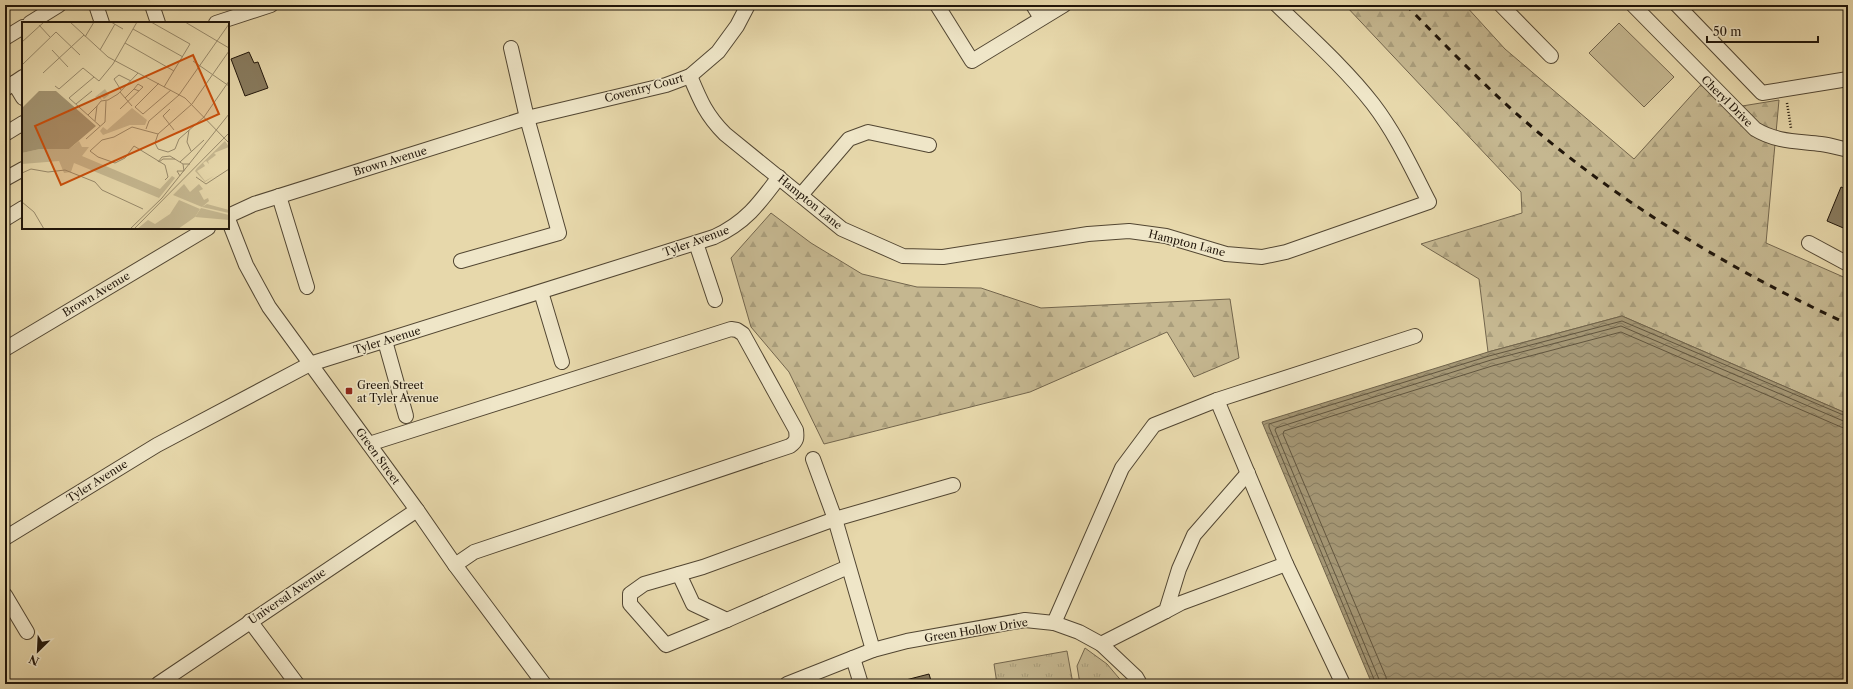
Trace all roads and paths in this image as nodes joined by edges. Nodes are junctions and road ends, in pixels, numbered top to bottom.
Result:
1 (59, 5) edge
2 (96, 5) edge
3 (152, 5) edge
4 (270, 5) edge
5 (748, 5) edge
6 (937, 5) edge
7 (1033, 5) edge
8 (1064, 5) edge
9 (1277, 5) edge
10 (1501, 5) edge
11 (1633, 5) edge
12 (1676, 5) edge
13 (1041, 18) junction
14 (32, 22) edge
15 (102, 22) edge
16 (158, 22) edge
17 (219, 22) edge
18 (22, 28) edge
19 (5, 38) edge
20 (511, 48) dead end
21 (1551, 56) dead end
22 (690, 76) junction
23 (1848, 79) edge
24 (14, 83) edge
25 (1784, 89) junction
26 (22, 96) edge
27 (554, 111) joint
28 (527, 118) junction
29 (22, 124) edge
30 (5, 134) edge
31 (1793, 142) junction
32 (929, 145) dead end
33 (1848, 150) edge
34 (22, 170) edge
35 (779, 177) junction
36 (5, 179) edge
37 (279, 196) junction
38 (801, 196) junction
39 (22, 209) edge
40 (229, 216) edge
41 (5, 219) edge
42 (229, 220) edge
43 (206, 229) edge
44 (696, 242) junction
45 (1809, 243) dead end
46 (461, 261) dead end
47 (1848, 264) edge
48 (307, 287) dead end
49 (541, 292) junction
50 (715, 300) dead end
51 (1415, 336) dead end
52 (385, 341) junction
53 (5, 349) edge
54 (562, 362) dead end
55 (310, 364) junction
56 (1217, 400) junction
57 (406, 416) dead end
58 (369, 444) junction
59 (813, 459) dead end
60 (1248, 473) junction
61 (953, 485) dead end
62 (417, 510) junction
63 (835, 519) junction
64 (5, 538) edge
65 (1286, 564) junction
66 (455, 565) junction
67 (848, 567) junction
68 (680, 574) junction
69 (5, 595) edge
70 (1166, 611) junction
71 (727, 620) junction
72 (250, 621) junction
73 (1054, 623) junction
74 (27, 632) dead end
75 (1101, 644) junction
76 (873, 650) junction
77 (853, 658) junction
78 (542, 683) edge
79 (158, 684) edge
80 (297, 684) edge
81 (787, 684) edge
82 (861, 684) edge
83 (1140, 684) edge
84 (1343, 684) edge

1 - 14 street
2 - 15 street
3 - 16 street
4 - 17 street
5 - 22 street, Coventry Court
6 - 13 street
7 - 13 street
8 - 13 street
9 - 38 street, Hampton Lane
10 - 21 street
11 - 31 street, Cheryl Drive
12 - 25 street
18 - 19 street
20 - 28 street
22 - 27 street, Coventry Court
22 - 35 street, Hampton Lane
23 - 25 street
24 - 26 street
25 - 31 path
27 - 28 street, Brown Avenue
28 - 37 street, Brown Avenue
28 - 46 street
29 - 30 street
31 - 33 street, Cheryl Drive
32 - 38 street
34 - 36 street
35 - 38 street, Hampton Lane
35 - 44 street, Tyler Avenue
37 - 40 street, Brown Avenue
37 - 48 street
39 - 41 street
42 - 55 street, Green Street
43 - 53 street, Brown Avenue
44 - 49 street, Tyler Avenue
44 - 50 street
45 - 47 street
49 - 52 street, Tyler Avenue
49 - 54 street
51 - 56 street
52 - 55 street, Tyler Avenue
52 - 57 street
55 - 58 street, Green Street
55 - 64 street, Tyler Avenue
56 - 60 street
56 - 73 street
58 - 62 street, Green Street
58 - 66 street
59 - 63 street
60 - 65 street
60 - 70 street
61 - 63 street
62 - 66 street, Green Street
62 - 72 street, Universal Avenue
63 - 67 street
63 - 68 street
65 - 70 street
65 - 84 street
66 - 78 street, Green Street
67 - 71 street
67 - 76 street
68 - 71 street
68 - 71 street
69 - 74 street
70 - 75 street
72 - 79 street, Universal Avenue
72 - 80 street
73 - 75 street, Green Hollow Drive
73 - 76 street, Green Hollow Drive
75 - 83 street, Green Hollow Drive
76 - 77 street, Green Hollow Drive
77 - 81 street, Green Hollow Drive
77 - 82 street

